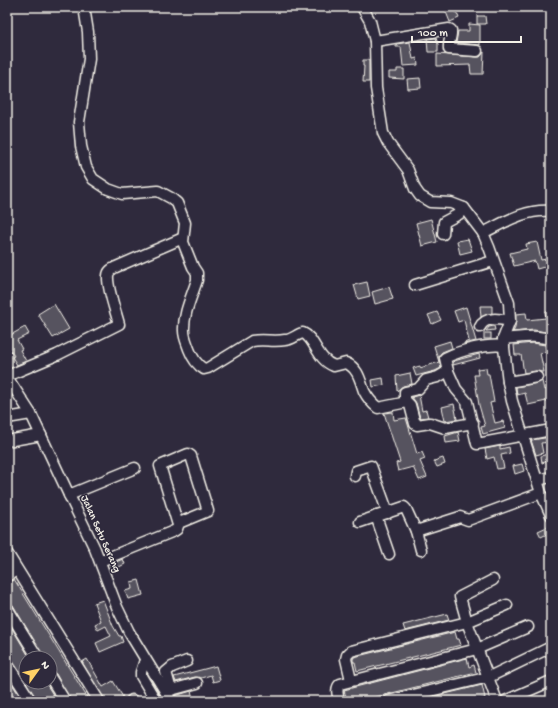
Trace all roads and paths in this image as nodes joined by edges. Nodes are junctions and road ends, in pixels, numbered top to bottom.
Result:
1 (84, 7) edge
2 (362, 7) edge
3 (375, 41) junction
4 (477, 51) dead end
5 (464, 208) junction
6 (551, 211) edge
7 (443, 234) dead end
8 (483, 234) junction
9 (183, 238) junction
10 (493, 261) junction
11 (415, 285) dead end
12 (510, 321) junction
13 (480, 326) dead end
14 (551, 340) edge
15 (503, 343) junction
16 (448, 371) junction
17 (7, 376) edge
18 (537, 377) dead end
19 (508, 382) junction
20 (405, 402) junction
21 (31, 414) junction
22 (7, 418) edge
23 (473, 423) junction
24 (551, 430) edge
25 (41, 435) junction
26 (523, 435) junction
27 (7, 441) edge
28 (135, 468) dead end
29 (355, 476) dead end
30 (551, 477) edge
31 (537, 480) junction
32 (541, 493) junction
33 (69, 495) junction
34 (388, 512) junction
35 (551, 515) edge
36 (376, 516) junction
37 (360, 522) dead end
38 (178, 525) junction
39 (416, 531) junction
40 (421, 550) dead end
41 (7, 553) edge
42 (389, 554) dead end
43 (100, 562) junction
44 (17, 570) junction
45 (7, 576) edge
46 (493, 580) dead end
47 (507, 605) dead end
48 (7, 608) edge
49 (467, 622) junction
50 (528, 627) dead end
51 (551, 647) edge
52 (477, 649) junction
53 (33, 650) edge
54 (145, 660) junction
55 (187, 661) dead end
56 (7, 664) edge
57 (489, 677) junction
58 (351, 680) junction
59 (551, 681) edge
60 (197, 683) dead end
61 (58, 690) edge
62 (170, 695) edge
63 (30, 701) edge
64 (65, 701) edge
65 (99, 701) edge
66 (156, 701) edge
67 (339, 701) edge
68 (388, 701) edge
69 (497, 701) edge
70 (505, 701) edge

1 - 9 street
2 - 3 street
3 - 4 street
3 - 5 street
5 - 7 street
5 - 8 street
6 - 8 street
8 - 10 street
9 - 17 street
9 - 20 street
10 - 11 street
10 - 12 street
12 - 13 street
12 - 15 street
14 - 15 street
15 - 16 street
15 - 19 street
16 - 20 street
16 - 23 street
17 - 21 street, Jalan Setu Serang
18 - 19 street
19 - 26 street
20 - 23 street
21 - 22 street
21 - 25 street, Jalan Setu Serang
23 - 26 street
24 - 26 street
25 - 27 street
25 - 33 street, Jalan Setu Serang
26 - 31 street
28 - 33 street
29 - 34 street
30 - 31 street
31 - 32 street
32 - 35 street
32 - 39 street
33 - 43 street, Jalan Setu Serang
34 - 36 street
34 - 39 street
36 - 37 street
36 - 42 street
38 - 38 street
38 - 43 street
39 - 40 street
41 - 44 street
43 - 54 street, Jalan Setu Serang
44 - 45 street
44 - 65 street
46 - 49 street
47 - 49 street
48 - 53 street
49 - 52 street
49 - 58 street
50 - 52 street
51 - 57 street
52 - 57 street
52 - 58 street
54 - 62 street, Jalan Setu Serang
54 - 66 street
55 - 62 street
56 - 63 street
57 - 68 street
57 - 69 street
58 - 67 street
59 - 70 street
60 - 62 street
61 - 64 street

